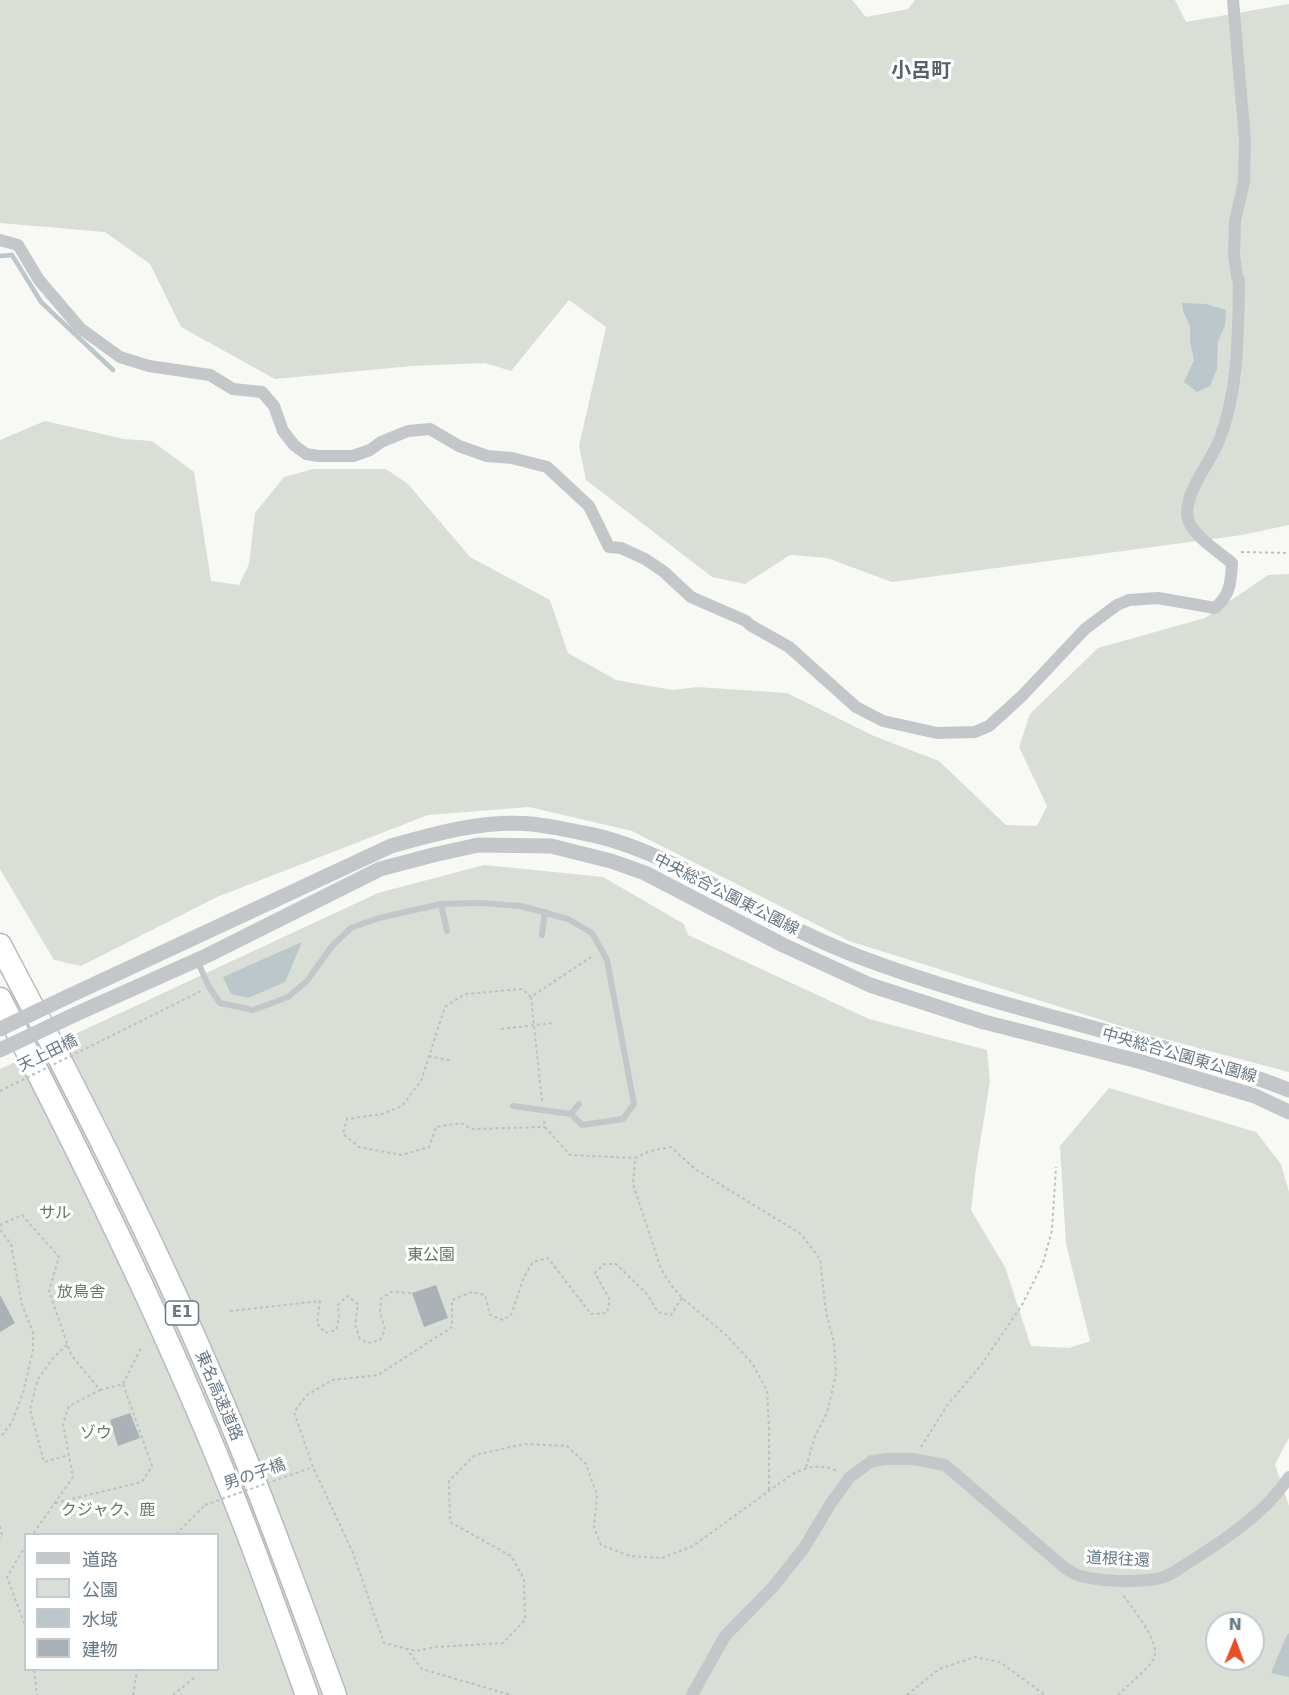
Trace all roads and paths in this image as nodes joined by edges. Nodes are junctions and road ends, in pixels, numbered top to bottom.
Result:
1 (1233, 0) edge
2 (0, 240) edge
3 (1221, 553) junction
4 (1289, 553) edge
5 (441, 904) junction
6 (545, 912) junction
7 (447, 931) dead end
8 (542, 935) dead end
9 (188, 940) junction
10 (0, 945) edge
11 (602, 950) junction
12 (197, 959) junction
13 (209, 987) junction
14 (531, 997) junction
15 (0, 999) edge
16 (554, 1023) dead end
17 (534, 1026) junction
18 (0, 1029) edge
19 (501, 1029) dead end
20 (0, 1050) edge
21 (429, 1056) junction
22 (452, 1061) dead end
23 (1289, 1090) edge
24 (0, 1091) edge
25 (579, 1104) dead end
26 (513, 1106) dead end
27 (543, 1110) junction
28 (1289, 1112) edge
29 (571, 1114) junction
30 (545, 1127) junction
31 (635, 1158) junction
32 (1056, 1167) dead end
33 (0, 1225) edge
34 (0, 1230) edge
35 (412, 1293) dead end
36 (682, 1298) junction
37 (230, 1311) dead end
38 (68, 1345) junction
39 (141, 1348) dead end
40 (123, 1384) junction
41 (100, 1390) junction
42 (0, 1438) edge
43 (69, 1455) junction
44 (913, 1459) junction
45 (313, 1467) junction
46 (806, 1467) junction
47 (850, 1477) junction
48 (1289, 1477) edge
49 (769, 1491) junction
50 (55, 1503) junction
51 (0, 1526) edge
52 (34, 1533) edge
53 (177, 1533) edge
54 (0, 1538) edge
55 (24, 1548) edge
56 (1113, 1580) junction
57 (24, 1623) edge
58 (406, 1648) junction
59 (34, 1671) edge
60 (137, 1671) edge
61 (194, 1678) dead end
62 (37, 1695) edge
63 (133, 1695) edge
64 (173, 1695) edge
65 (307, 1695) edge
66 (335, 1695) edge
67 (511, 1695) edge
68 (692, 1695) edge
69 (907, 1695) edge
70 (1045, 1695) edge
71 (1118, 1695) edge

1 - 3 street
2 - 3 street
3 - 4 path
5 - 6 lane
5 - 7 lane
5 - 13 lane
6 - 8 lane
6 - 11 lane
9 - 12 street
9 - 18 street, bridge
9 - 23 street
10 - 66 highway, 東名高速道路 / E1
11 - 14 path
11 - 29 lane
12 - 13 lane
12 - 20 street, 中央総合公園東公園線, bridge
12 - 28 street, 中央総合公園東公園線
13 - 24 path, 天上田橋, bridge
14 - 17 path
14 - 21 path
15 - 65 highway, 東名高速道路 / E1
16 - 17 path
17 - 19 path
17 - 27 path
21 - 22 path
21 - 30 path
25 - 29 lane
26 - 27 lane
27 - 29 lane
27 - 30 path
30 - 31 path
31 - 36 path
31 - 46 path
32 - 44 path
33 - 38 path
34 - 42 path
35 - 37 path
36 - 45 path
36 - 49 path
38 - 41 path
38 - 43 path
39 - 40 path
40 - 41 path
40 - 50 path
41 - 43 path
43 - 50 path
44 - 47 street, 道根往還
44 - 56 street, 道根往還
45 - 53 path, 男の子橋, bridge
45 - 58 path
46 - 47 path
46 - 49 path
47 - 68 street
48 - 56 street, 道根往還
49 - 58 path
50 - 52 path
51 - 54 path
55 - 57 path
56 - 71 path
58 - 67 path
59 - 62 path
60 - 63 path
61 - 64 path
69 - 70 path

